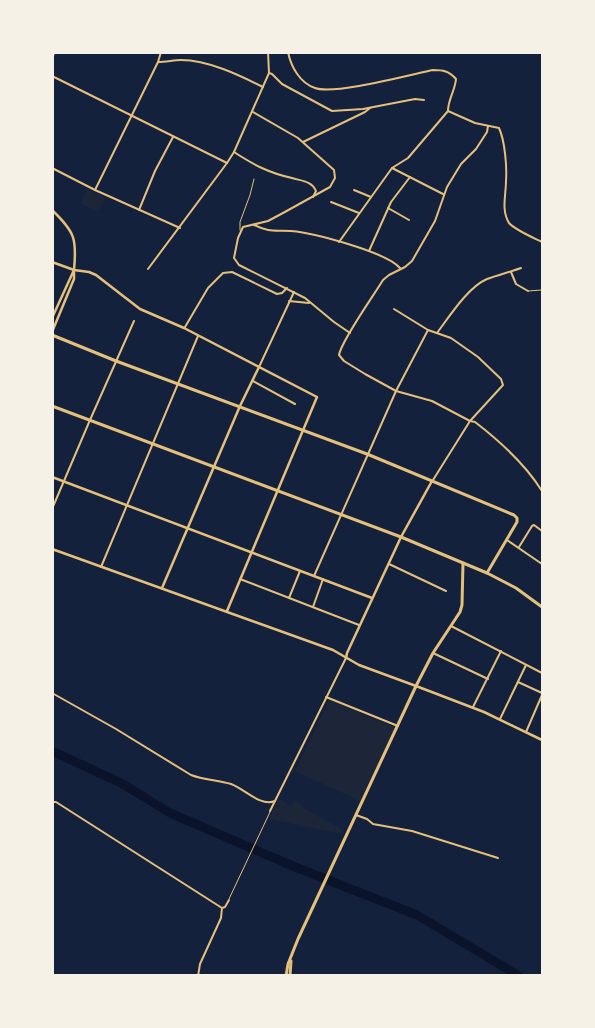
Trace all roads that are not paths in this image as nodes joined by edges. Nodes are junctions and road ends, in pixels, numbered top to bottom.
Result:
1 (54, 52) edge
2 (161, 52) edge
3 (268, 52) edge
4 (288, 52) edge
5 (52, 58) edge
6 (158, 62) junction
7 (269, 72) junction
8 (52, 76) edge
9 (263, 87) junction
10 (424, 100) dead end
11 (371, 107) junction
12 (448, 111) junction
13 (253, 112) junction
14 (132, 115) junction
15 (488, 126) junction
16 (173, 136) junction
17 (303, 142) junction
18 (234, 152) junction
19 (227, 163) junction
20 (52, 168) edge
21 (392, 168) junction
22 (410, 177) junction
23 (254, 179) dead end
24 (95, 190) junction
25 (354, 190) dead end
26 (443, 194) junction
27 (313, 197) junction
28 (371, 198) junction
29 (331, 202) dead end
30 (388, 208) junction
31 (52, 210) edge
32 (139, 210) junction
33 (360, 213) junction
34 (409, 220) dead end
35 (254, 225) junction
36 (180, 228) junction
37 (240, 230) junction
38 (339, 242) junction
39 (542, 242) edge
40 (369, 251) junction
41 (52, 262) edge
42 (401, 268) junction
43 (521, 268) dead end
44 (148, 269) dead end
45 (74, 270) junction
46 (511, 272) junction
47 (286, 288) junction
48 (542, 290) edge
49 (528, 291) joint
50 (294, 292) junction
51 (290, 301) junction
52 (310, 303) junction
53 (394, 309) dead end
54 (52, 318) edge
55 (134, 321) dead end
56 (184, 328) junction
57 (428, 330) junction
58 (52, 333) edge
59 (350, 333) junction
60 (437, 333) junction
61 (198, 336) junction
62 (116, 361) junction
63 (259, 366) junction
64 (177, 382) junction
65 (253, 382) junction
66 (396, 392) junction
67 (295, 404) dead end
68 (52, 406) edge
69 (240, 406) junction
70 (90, 420) junction
71 (470, 421) junction
72 (303, 431) junction
73 (152, 443) junction
74 (368, 454) junction
75 (215, 466) junction
76 (52, 477) edge
77 (433, 480) junction
78 (64, 481) junction
79 (278, 490) junction
80 (542, 491) edge
81 (126, 504) junction
82 (52, 509) edge
83 (340, 514) junction
84 (188, 528) junction
85 (542, 531) edge
86 (401, 537) junction
87 (507, 540) junction
88 (518, 548) junction
89 (52, 549) edge
90 (252, 552) junction
91 (463, 563) junction
92 (389, 564) junction
93 (542, 564) edge
94 (101, 567) junction
95 (300, 571) junction
96 (487, 572) junction
97 (314, 576) junction
98 (240, 579) junction
99 (323, 580) junction
100 (162, 588) junction
101 (446, 591) dead end
102 (289, 598) junction
103 (372, 598) junction
104 (313, 607) junction
105 (542, 607) edge
106 (227, 611) junction
107 (360, 625) junction
108 (451, 626) junction
109 (501, 651) junction
110 (433, 653) junction
111 (346, 658) junction
112 (526, 664) junction
113 (542, 673) edge
114 (488, 679) junction
115 (518, 682) junction
116 (416, 686) junction
117 (52, 693) edge
118 (542, 694) edge
119 (326, 697) junction
120 (473, 707) junction
121 (500, 720) junction
122 (398, 726) junction
123 (526, 732) junction
124 (542, 740) edge
125 (275, 801) junction
126 (52, 802) edge
127 (270, 811) joint
128 (356, 815) junction
129 (498, 858) dead end
130 (229, 900) joint
131 (222, 908) junction
132 (198, 976) edge
133 (288, 976) edge

1 - 5 street
2 - 6 street
3 - 7 street
4 - 12 street
6 - 9 street
6 - 14 street
7 - 9 street
7 - 11 street
8 - 14 street
9 - 13 street
10 - 11 street
11 - 17 street
12 - 15 street
12 - 21 street
13 - 17 street
13 - 18 street
14 - 16 street
14 - 24 street
15 - 26 street
15 - 39 street
16 - 19 street
16 - 32 street
17 - 27 street
18 - 19 street
18 - 27 street
19 - 36 street
20 - 24 street
21 - 22 street
21 - 28 street
22 - 26 street
22 - 30 street
23 - 37 street
24 - 32 street
25 - 28 street
26 - 42 street
27 - 35 street
28 - 33 street
29 - 33 street
30 - 34 street
30 - 40 street
31 - 45 street
32 - 36 street
33 - 38 street
35 - 37 street
35 - 38 street
36 - 44 street
37 - 47 street
38 - 40 street
40 - 42 street
41 - 45 street
42 - 59 street
43 - 46 street
45 - 54 street
45 - 56 street
45 - 58 street
46 - 49 street
46 - 60 street
47 - 50 street
47 - 56 street
48 - 49 street
50 - 51 street
50 - 52 street
51 - 52 street
51 - 63 street
52 - 59 street
53 - 57 street
55 - 62 street
56 - 61 street
57 - 60 street
57 - 66 street
58 - 62 main road
59 - 66 street
60 - 71 street
61 - 63 street
61 - 64 street
62 - 64 main road
62 - 70 street
63 - 65 street
63 - 72 street
64 - 69 main road
64 - 73 street
65 - 67 street
65 - 69 street
66 - 71 street
66 - 74 street
68 - 70 main road
69 - 72 main road
69 - 75 street
70 - 73 main road
70 - 78 street
71 - 77 street
71 - 80 street
72 - 74 main road
72 - 79 street
73 - 75 main road
73 - 81 street
74 - 77 main road
74 - 83 street
75 - 79 main road
75 - 84 street
76 - 78 street
77 - 86 street
77 - 87 main road
78 - 81 street
78 - 82 street
79 - 83 main road
79 - 90 street
81 - 84 street
81 - 94 street
83 - 86 main road
83 - 97 street
84 - 90 street
84 - 100 street
85 - 88 street
86 - 91 main road
86 - 92 street
87 - 88 street
87 - 96 main road
88 - 93 street
89 - 94 street
90 - 95 street
90 - 98 street
91 - 96 main road
91 - 108 main road
92 - 101 street
92 - 103 street
94 - 100 street
95 - 97 street
95 - 102 street
96 - 105 main road
97 - 99 street
98 - 102 street
98 - 106 street
99 - 103 street
99 - 104 street
100 - 106 street
102 - 104 street
103 - 107 street
104 - 107 street
106 - 111 street
107 - 111 street
108 - 109 street
108 - 110 main road
109 - 112 street
109 - 114 street
110 - 114 street
110 - 116 main road
111 - 116 street
111 - 119 street
112 - 113 street
112 - 115 street
114 - 120 street
115 - 118 street
115 - 121 street
116 - 120 street
116 - 122 main road
117 - 125 street
118 - 123 street
119 - 122 street
119 - 125 street
120 - 121 street
121 - 123 street
122 - 128 main road
123 - 124 street
125 - 127 street
126 - 131 street
127 - 130 street
128 - 129 street
128 - 133 main road
130 - 131 street
131 - 132 street

